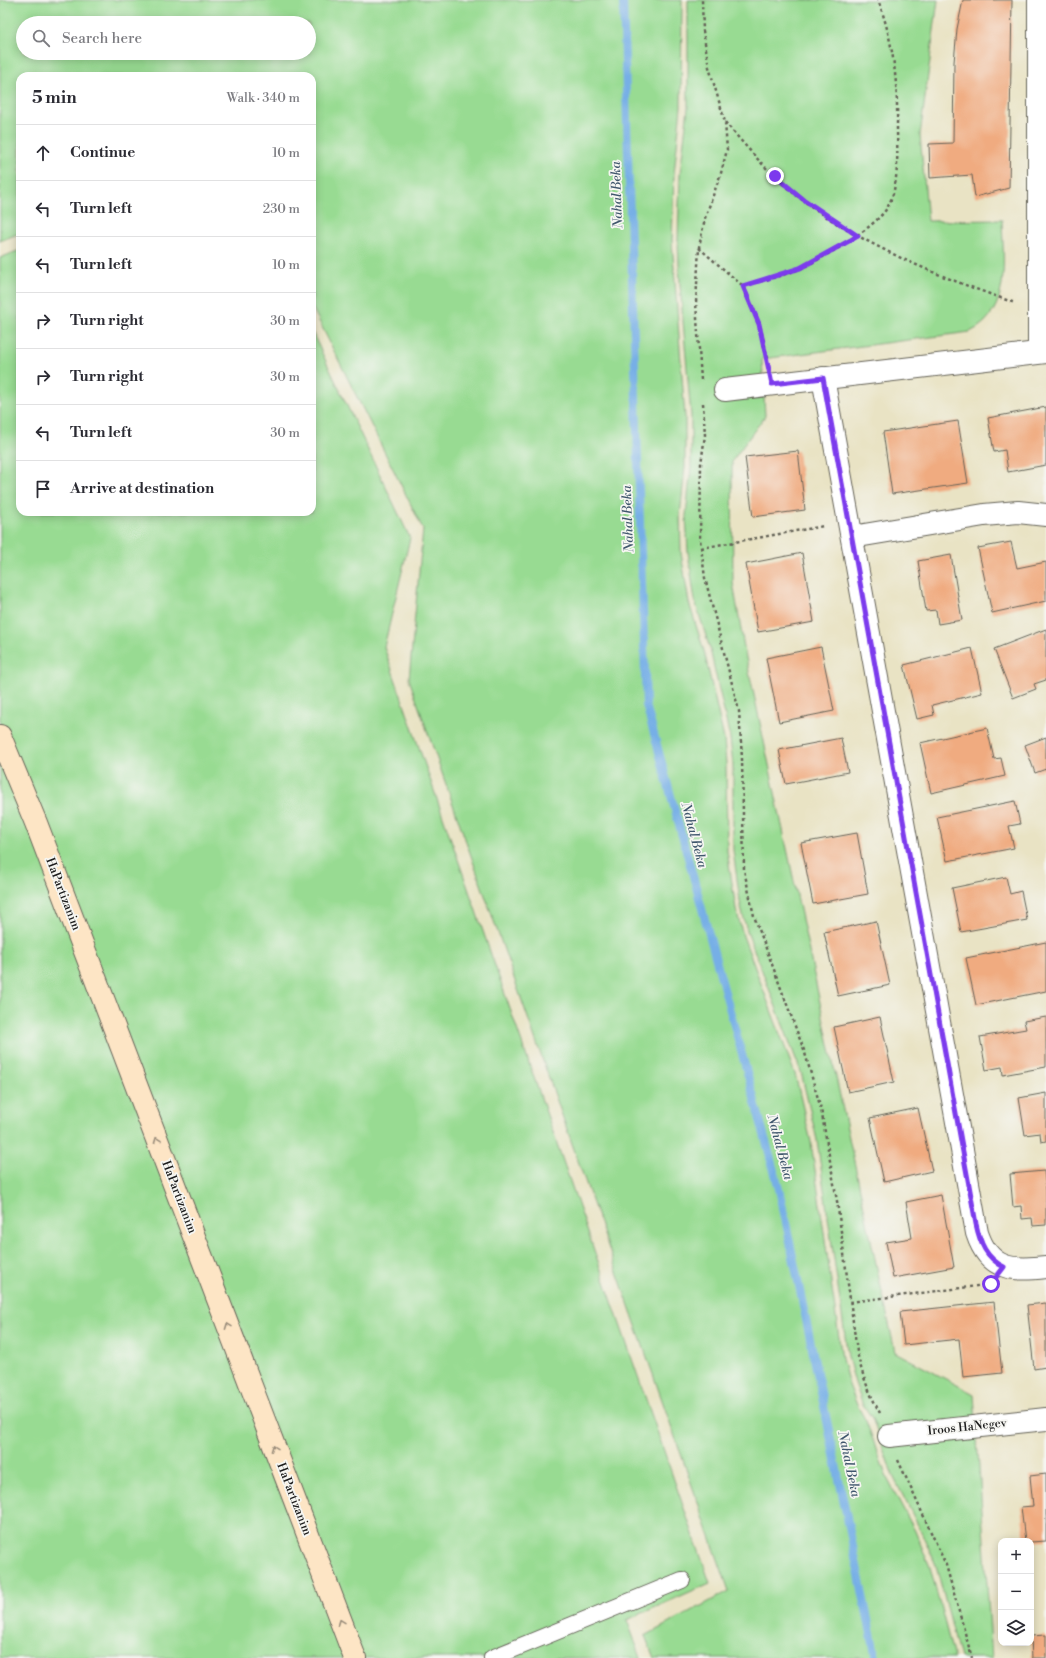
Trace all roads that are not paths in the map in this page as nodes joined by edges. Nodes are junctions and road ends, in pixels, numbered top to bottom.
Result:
1 (1039, 0) edge
2 (1042, 104) edge
3 (1042, 352) edge
4 (823, 378) junction
5 (725, 390) dead end
6 (1046, 515) edge
7 (850, 529) junction
8 (0, 736) edge
9 (1046, 1267) edge
10 (1046, 1419) edge
11 (889, 1436) road end
12 (682, 1580) dead end
13 (355, 1658) edge
14 (492, 1658) edge

1 - 2 street
2 - 3 street
3 - 4 street
4 - 5 street
4 - 7 street
6 - 7 street
7 - 9 street
13 -> 8 street, HaPartizanim
10 - 11 street, Iroos HaNegev
12 - 14 lane

